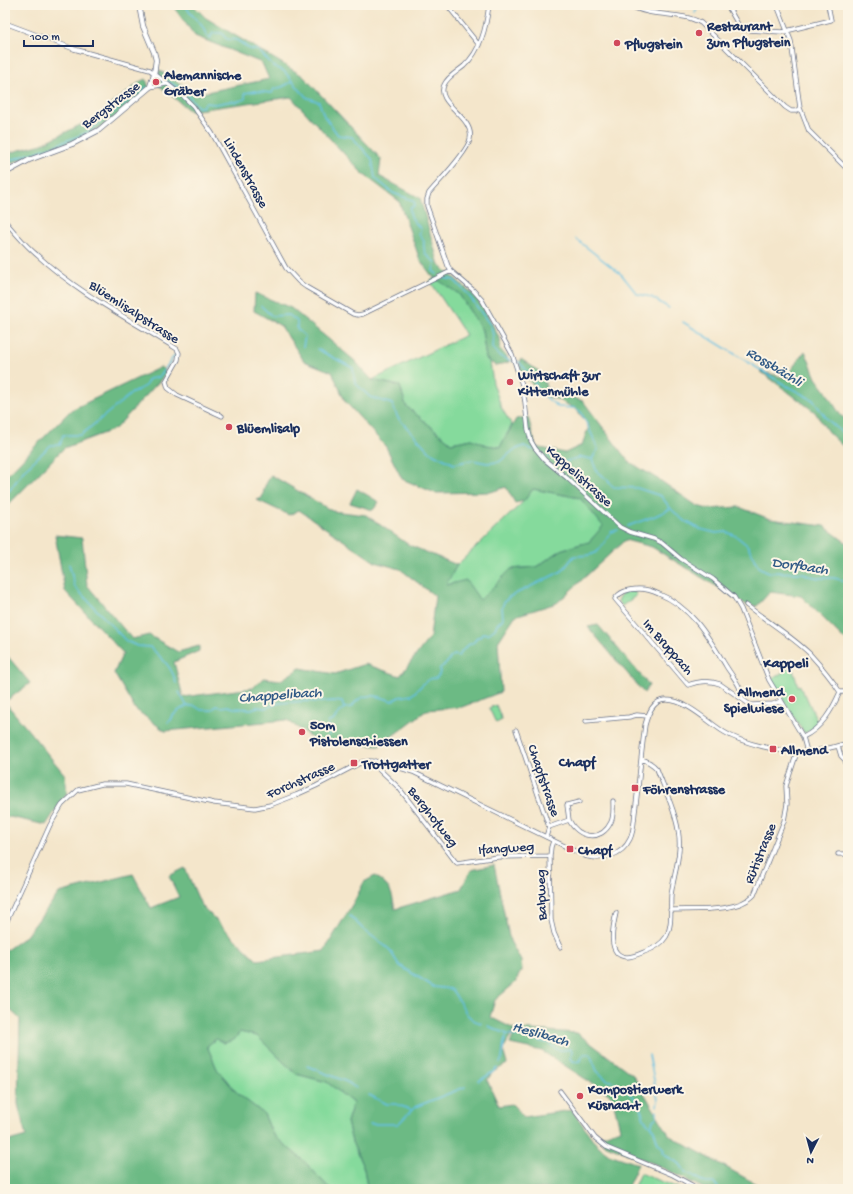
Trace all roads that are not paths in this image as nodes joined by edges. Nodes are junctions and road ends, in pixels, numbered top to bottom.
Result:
1 (139, 5) edge
2 (447, 5) edge
3 (489, 5) edge
4 (727, 5) edge
5 (777, 5) edge
6 (828, 5) edge
7 (632, 6) edge
8 (5, 23) edge
9 (787, 30) junction
10 (479, 45) junction
11 (154, 74) junction
12 (166, 84) junction
13 (150, 87) junction
14 (800, 108) junction
15 (848, 170) edge
16 (5, 172) edge
17 (5, 221) edge
18 (451, 271) junction
19 (222, 416) dead end
20 (746, 605) dead end
21 (840, 692) junction
22 (848, 692) edge
23 (742, 699) junction
24 (781, 701) junction
25 (647, 716) junction
26 (586, 721) dead end
27 (516, 730) dead end
28 (804, 736) junction
29 (848, 743) edge
30 (838, 746) junction
31 (797, 752) junction
32 (807, 752) junction
33 (641, 759) junction
34 (375, 761) junction
35 (848, 771) edge
36 (613, 801) dead end
37 (579, 802) dead end
38 (569, 820) junction
39 (549, 826) junction
40 (546, 837) junction
41 (553, 841) junction
42 (838, 854) dead end
43 (848, 854) edge
44 (550, 856) junction
45 (462, 863) joint
46 (670, 910) junction
47 (616, 913) dead end
48 (5, 926) edge
49 (560, 948) dead end
50 (560, 1091) dead end
51 (699, 1189) edge

1 - 11 street, Bergstrasse
2 - 10 street
3 - 10 street
4 - 9 street
5 - 9 street
6 - 9 street
7 - 14 street
8 - 11 street, Lindenstrasse
9 - 14 street
10 - 18 street
11 - 12 street, Lindenstrasse
11 - 13 street, Bergstrasse
12 - 13 street
12 - 18 street, Lindenstrasse
13 - 16 street, Bergstrasse
14 - 15 street
17 - 19 street, Blüemlisalpstrasse
18 - 24 street, Kappelistrasse
20 - 21 street
21 - 22 street
21 - 28 street
23 - 23 street, Im Bruppach
23 - 24 street, Im Bruppach
24 - 28 street
25 - 26 street
25 - 31 street
25 - 33 street, Forchstrasse
27 - 39 street, Chapfstrasse
28 - 32 street
29 - 30 street
30 - 32 street
30 - 35 street
31 - 32 street
31 - 46 street, Rütistrasse
33 - 41 street, Forchstrasse
33 - 46 street
34 - 40 street, Forchstrasse
34 - 45 street, Berghofweg
34 - 48 street, Forchstrasse
36 - 38 street
37 - 38 street
38 - 39 street
39 - 40 street, Chapfstrasse
40 - 41 street, Forchstrasse
41 - 44 street, Balpweg
42 - 43 street
44 - 45 street, Ifangweg
44 - 49 street, Balpweg
46 - 47 street
50 - 51 street

